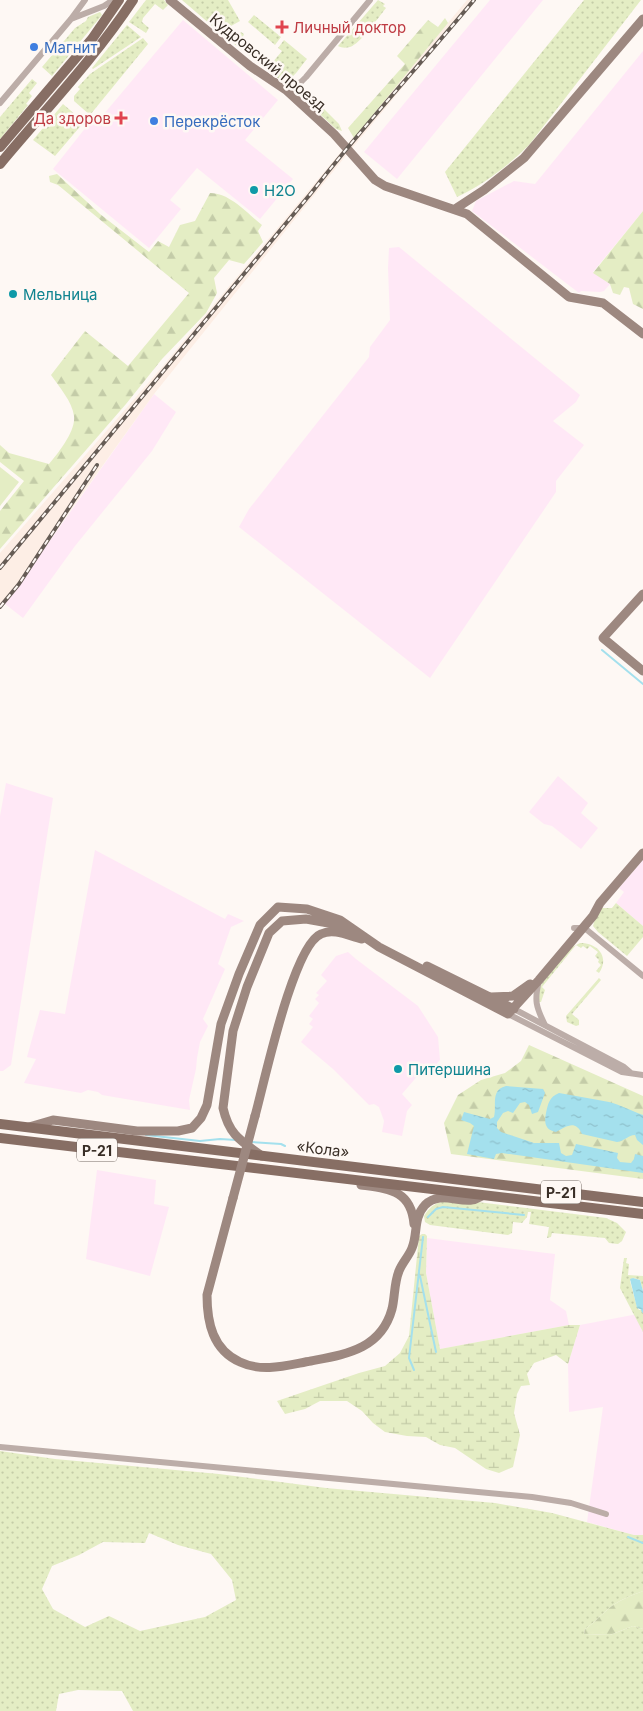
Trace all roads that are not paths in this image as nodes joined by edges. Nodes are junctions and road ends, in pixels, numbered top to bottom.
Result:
1 (84, 0) edge
2 (113, 0) edge
3 (119, 0) edge
4 (132, 0) edge
5 (170, 0) edge
6 (370, 0) edge
7 (71, 19) junction
8 (643, 19) edge
9 (286, 90) junction
10 (0, 103) edge
11 (0, 147) edge
12 (0, 164) edge
13 (455, 209) junction
14 (643, 334) edge
15 (643, 594) edge
16 (643, 671) edge
17 (643, 853) edge
18 (600, 902) junction
19 (592, 917) junction
20 (579, 928) junction
21 (593, 934) junction
22 (370, 942) junction
23 (643, 976) edge
24 (539, 980) junction
25 (530, 984) junction
26 (488, 996) junction
27 (509, 1011) junction
28 (545, 1025) junction
29 (630, 1072) junction
30 (643, 1075) edge
31 (643, 1079) edge
32 (0, 1124) edge
33 (26, 1128) junction
34 (0, 1138) edge
35 (262, 1156) junction
36 (340, 1179) junction
37 (482, 1196) junction
38 (643, 1202) edge
39 (643, 1214) edge
40 (415, 1229) junction
41 (0, 1447) edge
42 (606, 1514) dead end

1 - 7 street
2 - 7 street
3 - 11 main road
4 - 12 main road
5 - 9 street, Кудровский проезд
6 - 9 street
7 - 10 street
8 - 13 street
9 - 13 street, Кудровский проезд
13 - 14 street, Кудровский проезд
15 - 16 street
17 - 18 street
18 - 19 street
18 - 20 street
19 - 20 street
19 - 21 street
20 - 21 street
20 - 24 street
20 - 25 street
21 - 23 street
22 - 26 street
22 - 27 street
22 - 33 street
22 - 35 street
22 - 40 street, bridge
24 - 27 street
24 - 28 street
25 - 26 street
25 - 27 street
26 - 27 street
27 - 28 street
27 - 29 street
28 - 29 street
29 - 30 street
29 - 31 street
32 - 33 main road, «Кола» / Р-21
33 - 35 main road, «Кола» / Р-21
34 - 36 main road, «Кола» / Р-21
35 - 38 main road, «Кола» / Р-21
36 - 37 main road, «Кола» / Р-21
36 - 40 street
37 - 39 main road, «Кола» / Р-21
37 - 40 street
41 - 42 street

